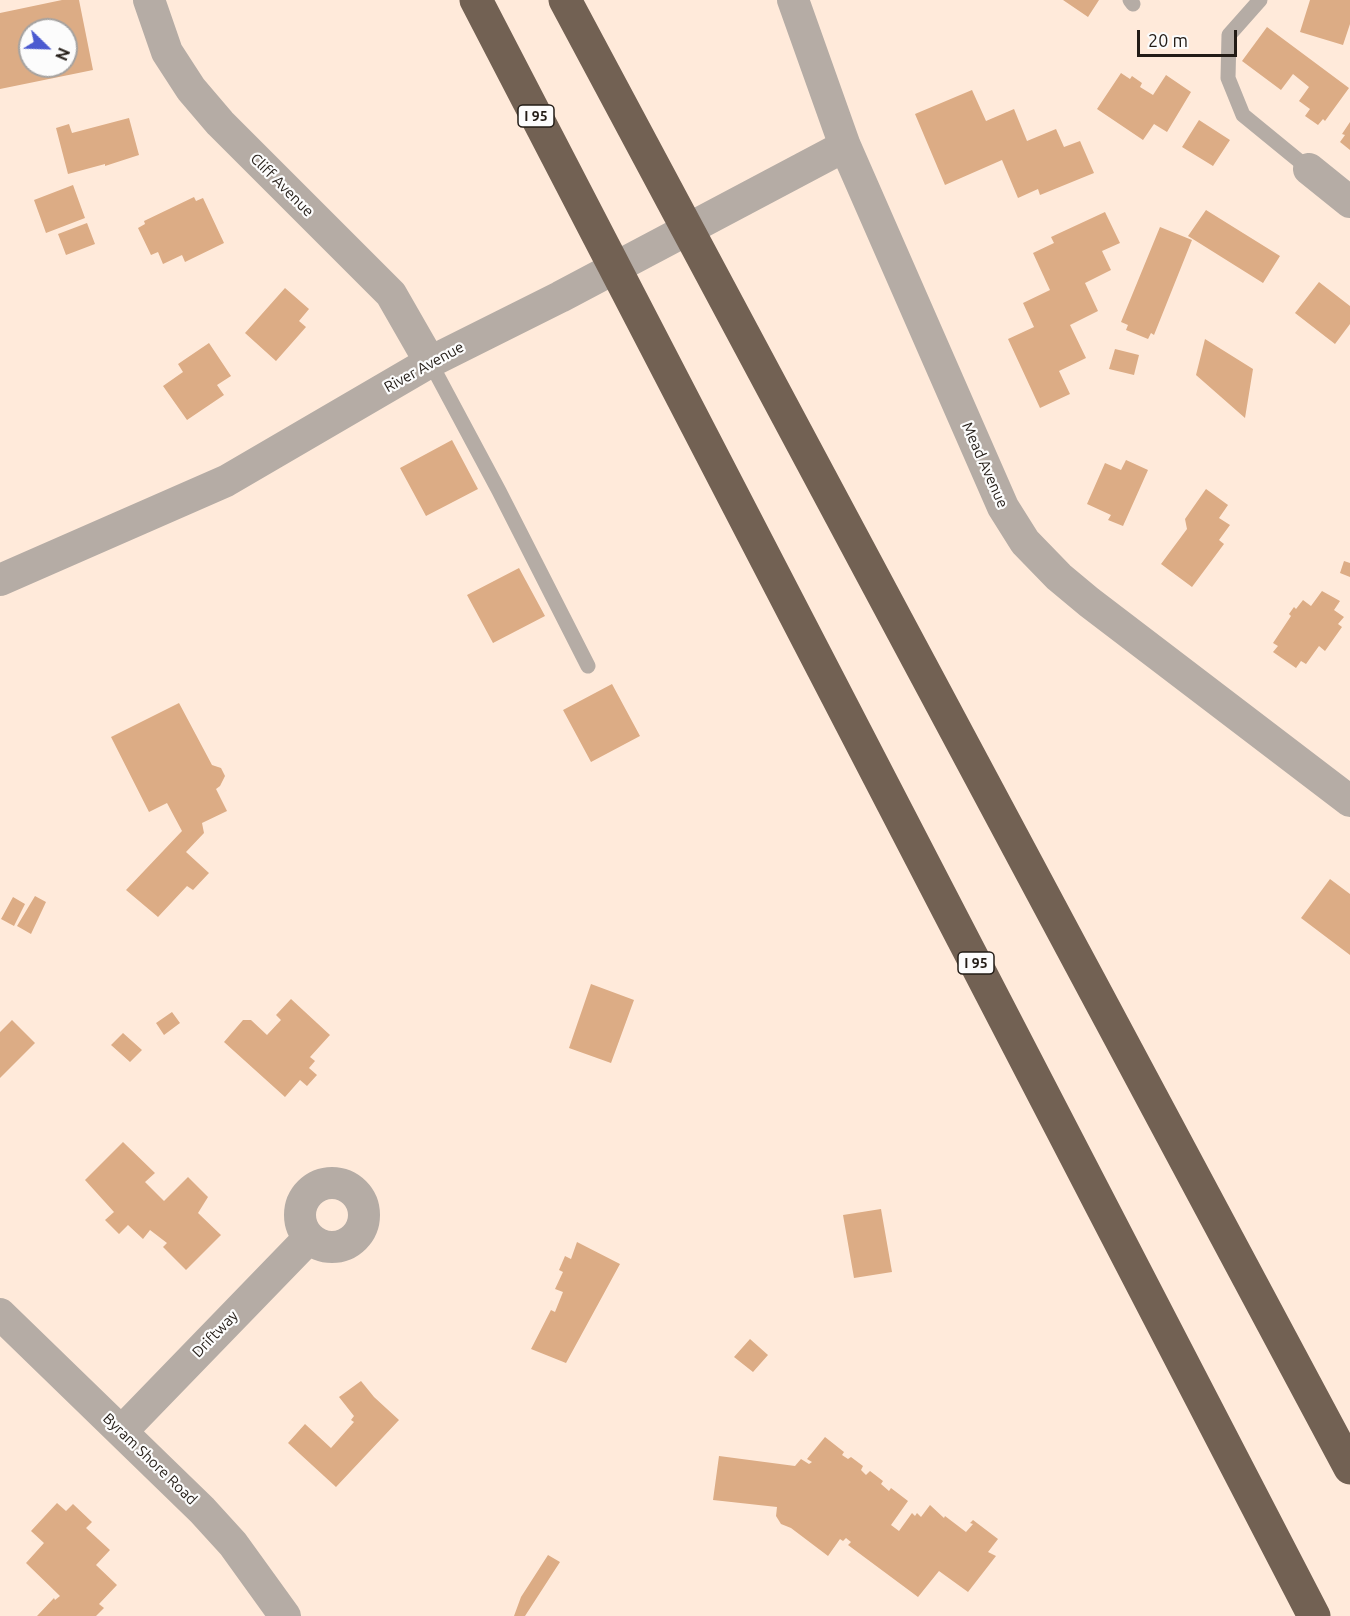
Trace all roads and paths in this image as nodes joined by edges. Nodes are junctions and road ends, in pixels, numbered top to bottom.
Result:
1 (149, 0) edge
2 (476, 0) edge
3 (565, 0) edge
4 (793, 0) edge
5 (1260, 0) edge
6 (845, 146) junction
7 (1309, 169) joint
8 (1350, 202) edge
9 (430, 362) junction
10 (0, 580) edge
11 (588, 666) dead end
12 (1350, 801) edge
13 (309, 1238) dead end
14 (0, 1314) edge
15 (122, 1431) junction
16 (1350, 1468) edge
17 (285, 1616) edge
18 (1314, 1616) edge

1 - 9 street, Cliff Avenue
2 - 18 highway, I 95
3 - 16 highway
4 - 6 street, Mead Avenue
5 - 7 lane
6 - 9 street, River Avenue
6 - 12 street, Mead Avenue
7 - 8 street
9 - 10 street, River Avenue
9 - 11 lane
13 - 15 street, Driftway
14 - 15 street, Byram Shore Road
15 - 17 street, Byram Shore Road

